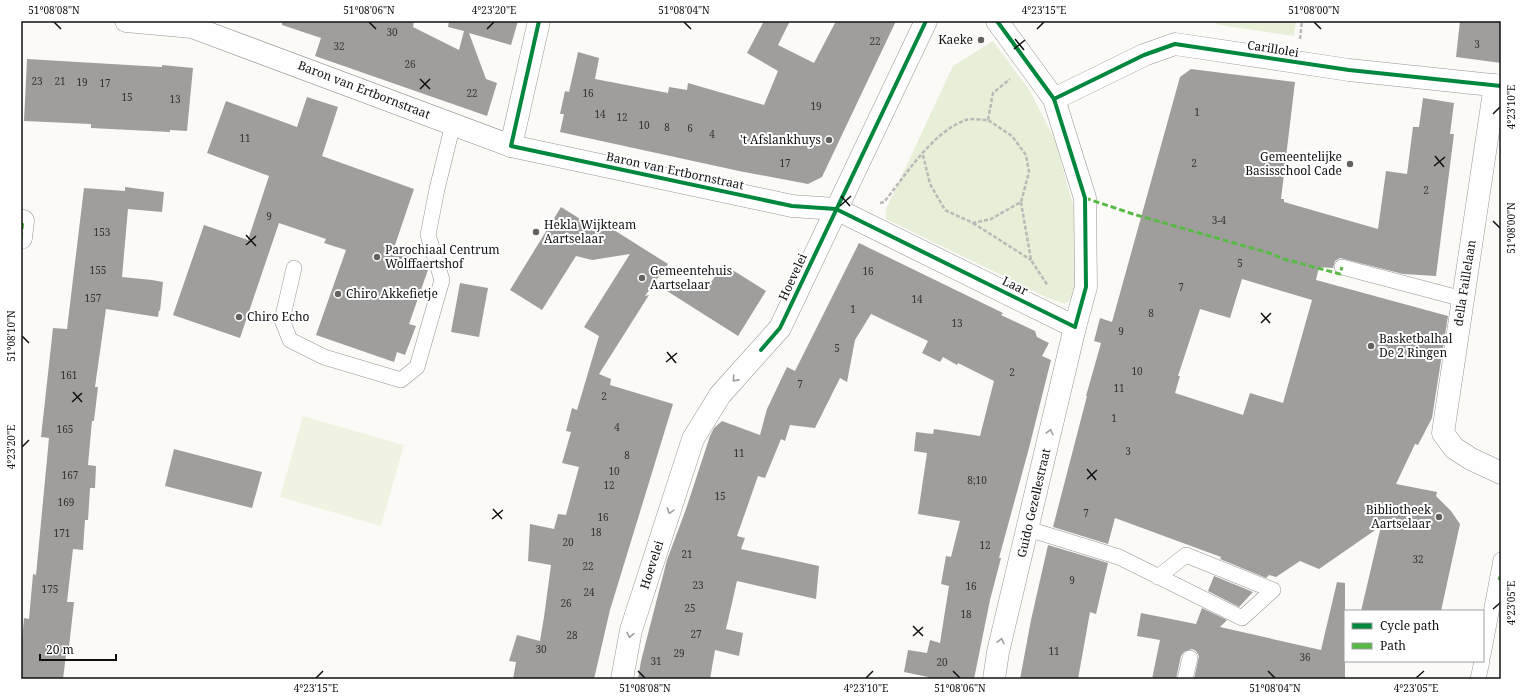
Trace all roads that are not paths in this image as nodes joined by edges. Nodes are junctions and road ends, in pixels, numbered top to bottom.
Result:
1 (126, 21) edge
2 (539, 21) edge
3 (926, 21) edge
4 (997, 21) edge
5 (1498, 86) edge
6 (1054, 99) junction
7 (452, 124) junction
8 (511, 146) junction
9 (836, 209) junction
10 (1342, 267) dead end
11 (294, 268) dead end
12 (1463, 299) junction
13 (1075, 327) junction
14 (1501, 473) edge
15 (1028, 529) junction
16 (1501, 560) edge
17 (1158, 576) junction
18 (1484, 650) edge
19 (1190, 658) dead end
20 (1482, 662) edge
21 (622, 679) edge
22 (994, 679) edge
23 (1185, 679) edge
24 (1478, 679) edge

1 - 7 street, Baron van Ertbornstraat
2 - 8 street
3 - 9 street
4 - 6 street
5 - 6 street, Carillolei
5 - 12 street, della Faillelaan
6 - 13 street
7 - 8 street, Baron van Ertbornstraat
7 - 11 lane
8 - 9 street, Baron van Ertbornstraat
9 - 13 street, Laar
9 -> 21 street, Hoevelei
10 - 12 lane
12 - 14 street, della Faillelaan
15 -> 13 street, Guido Gezellestraat
15 - 17 lane
22 -> 15 street, Guido Gezellestraat
16 - 18 lane
17 - 17 lane
19 - 23 lane
20 - 24 lane

